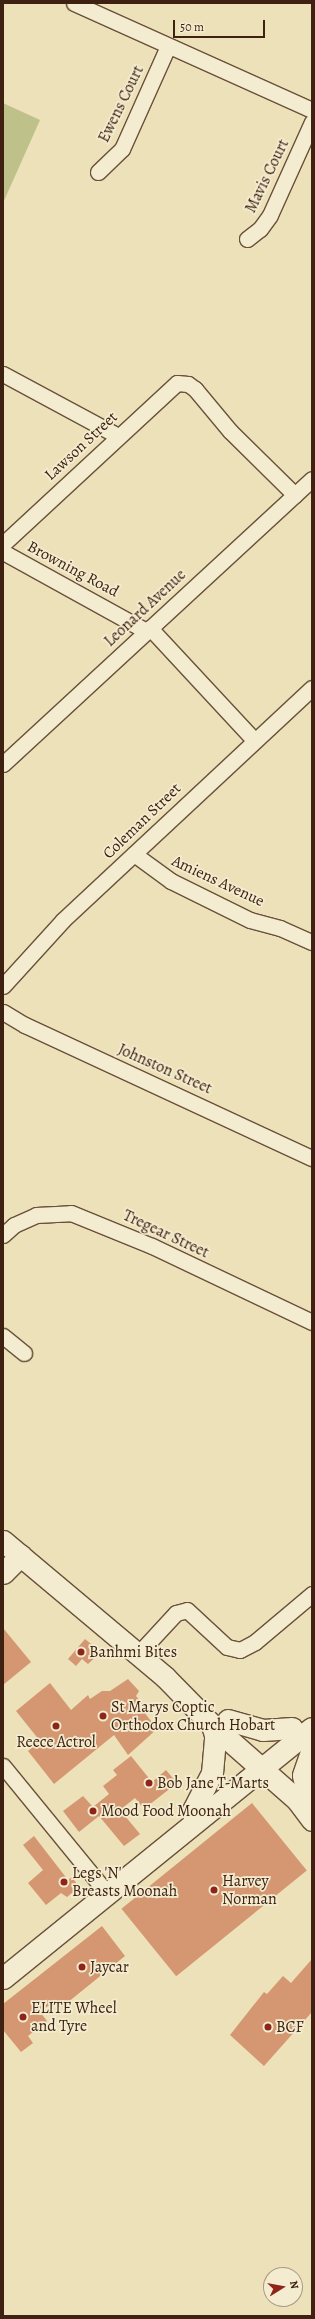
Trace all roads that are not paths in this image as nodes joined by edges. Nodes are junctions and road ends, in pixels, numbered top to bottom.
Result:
1 (74, 3) edge
2 (168, 46) junction
3 (312, 110) edge
4 (312, 122) edge
5 (98, 172) dead end
6 (247, 239) dead end
7 (3, 374) edge
8 (118, 436) junction
9 (312, 480) edge
10 (295, 495) junction
11 (3, 544) edge
12 (3, 552) edge
13 (148, 630) junction
14 (312, 688) edge
15 (254, 740) junction
16 (3, 764) edge
17 (134, 854) junction
18 (312, 942) edge
19 (3, 986) edge
20 (3, 1012) edge
21 (312, 1158) edge
22 (3, 1235) edge
23 (312, 1322) edge
24 (3, 1336) edge
25 (24, 1353) dead end
26 (3, 1541) edge
27 (20, 1555) junction
28 (3, 1574) edge
29 (312, 1594) edge
30 (138, 1654) junction
31 (312, 1712) edge
32 (220, 1722) junction
33 (302, 1728) edge
34 (312, 1749) edge
35 (264, 1761) junction
36 (3, 1766) edge
37 (309, 1796) edge
38 (192, 1812) junction
39 (312, 1820) edge
40 (104, 1889) junction
41 (3, 1962) edge
42 (3, 1978) edge

1 - 2 street
2 - 3 street
2 - 5 street, Ewens Court
4 - 6 street, Mavis Court
7 - 8 street
8 - 10 street, Lawson Street
8 - 11 street, Lawson Street
9 - 10 street, Leonard Avenue
10 - 13 street, Leonard Avenue
12 - 13 street, Browning Road
13 - 15 street, Browning Road
13 - 16 street, Leonard Avenue
14 - 15 street, Coleman Street
15 - 17 street, Coleman Street
17 - 18 street, Amiens Avenue
17 - 19 street, Coleman Street
20 - 21 street, Johnston Street
22 - 23 street, Tregear Street
24 - 25 street
26 - 27 main road
27 - 28 main road
27 - 30 main road
29 - 30 street
30 - 32 main road
31 - 33 main road
32 - 33 main road
32 - 35 main road
32 - 38 main road
33 - 35 main road
34 - 37 main road
35 - 37 main road
35 - 38 main road
35 - 39 main road
35 - 40 main road
36 - 40 street
38 - 40 main road
40 - 41 main road
40 - 42 main road

